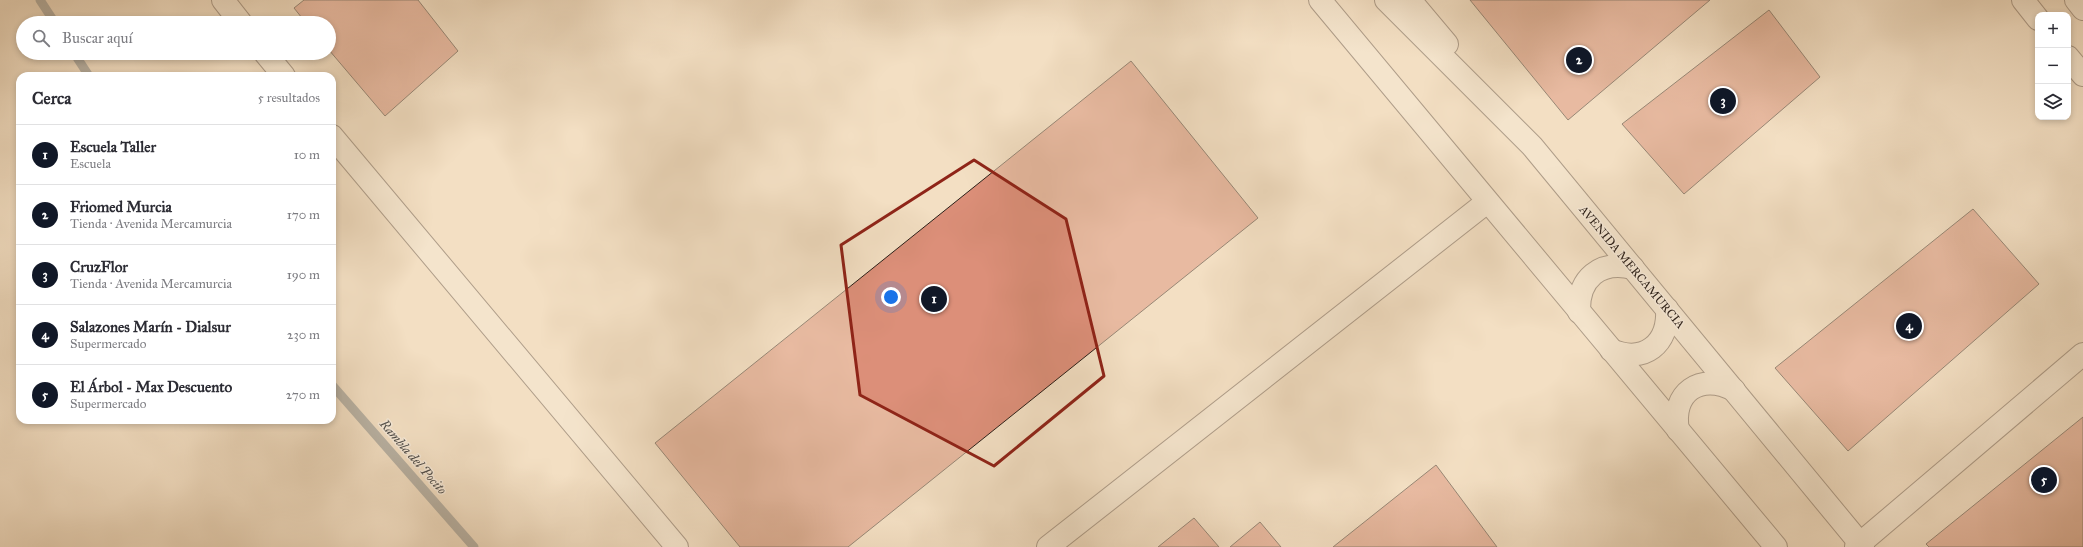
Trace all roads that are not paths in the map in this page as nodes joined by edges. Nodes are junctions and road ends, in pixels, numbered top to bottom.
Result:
1 (223, 0) edge
2 (1320, 0) edge
3 (1386, 0) edge
4 (1410, 0) edge
5 (2023, 0) edge
6 (2076, 0) edge
7 (2083, 9) edge
8 (2035, 15) edge
9 (236, 16) edge
10 (271, 60) edge
11 (2071, 61) edge
12 (281, 72) edge
13 (2083, 75) edge
14 (336, 141) edge
15 (1532, 146) junction
16 (1487, 202) junction
17 (1633, 268) junction
18 (1667, 309) junction
19 (1579, 312) junction
20 (1611, 350) junction
21 (2083, 354) edge
22 (1734, 390) junction
23 (1678, 430) junction
24 (1860, 546) edge
25 (677, 547) edge
26 (1048, 547) edge
27 (1776, 547) edge

1 - 9 street
2 - 16 street
3 - 15 street, AVENIDA MERCAMURCIA
4 - 15 street
5 - 8 street
6 - 7 street
10 - 12 street
11 - 13 street
14 - 25 street
15 - 17 street, AVENIDA MERCAMURCIA
16 - 19 street
16 - 26 street
17 - 18 street, AVENIDA MERCAMURCIA
17 - 19 street
18 - 20 street
18 - 22 street, AVENIDA MERCAMURCIA
19 - 20 street
20 - 23 street
21 - 24 street
22 - 23 street
22 - 24 street, AVENIDA MERCAMURCIA
23 - 27 street

